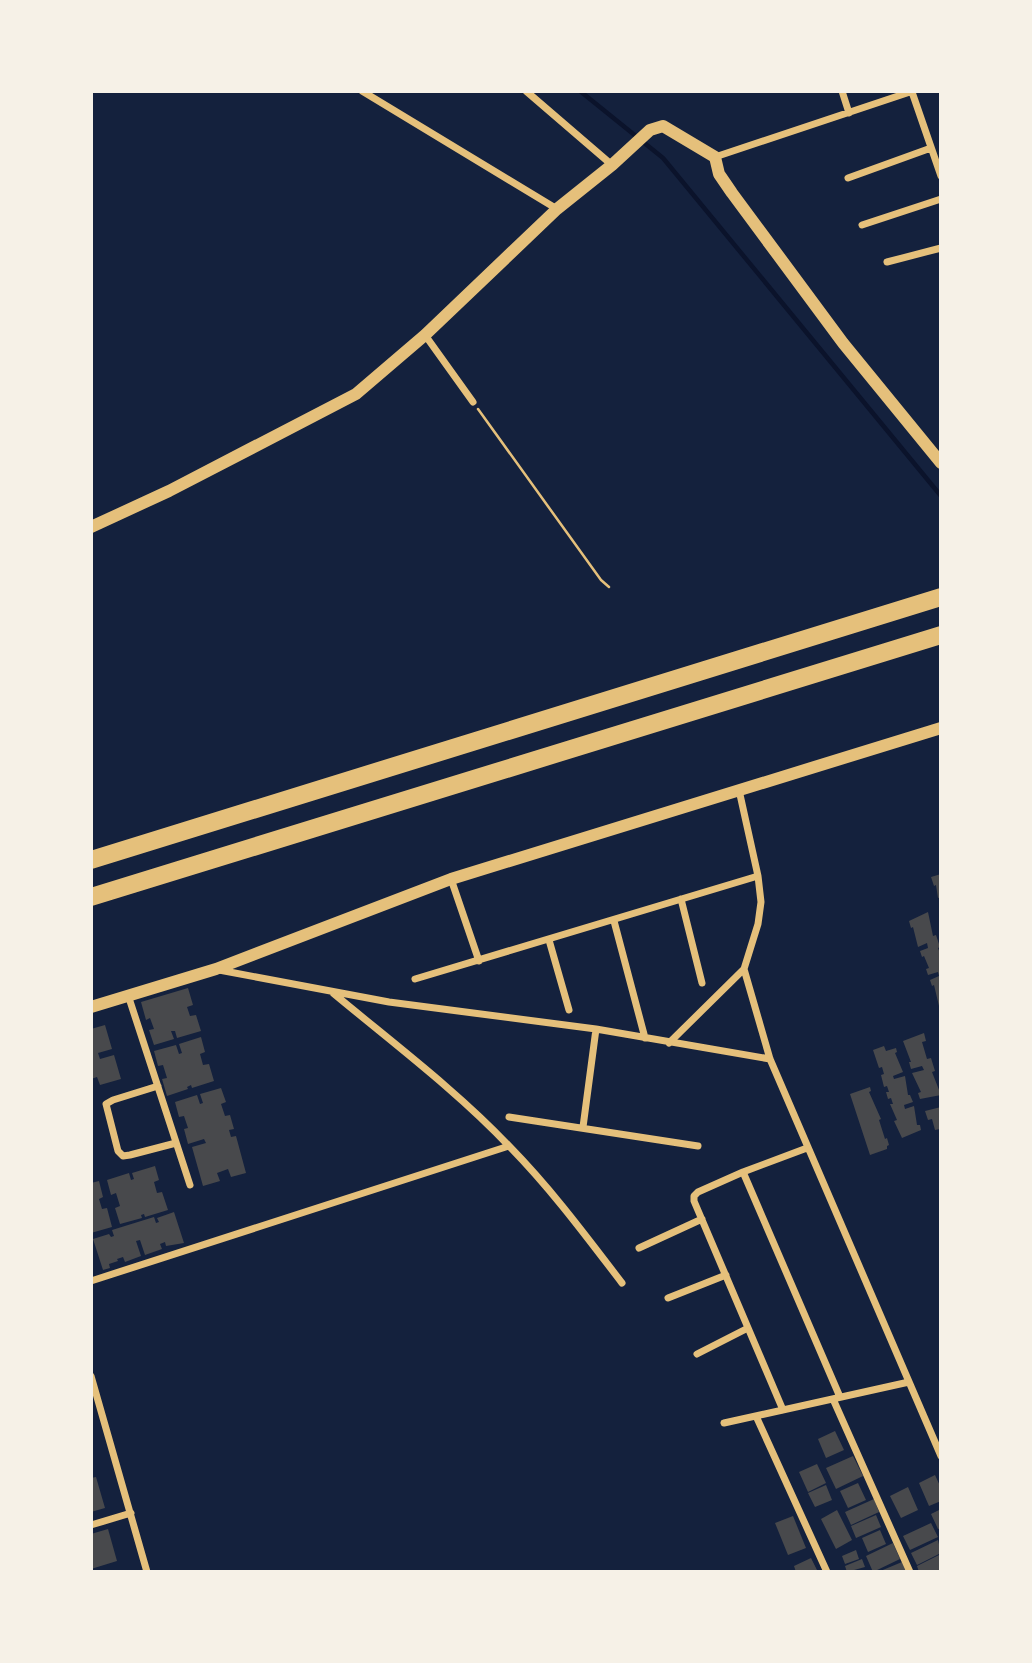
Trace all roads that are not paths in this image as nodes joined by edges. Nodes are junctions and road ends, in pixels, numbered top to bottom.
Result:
1 (362, 91) edge
2 (526, 91) edge
3 (842, 91) edge
4 (913, 91) edge
5 (849, 113) junction
6 (931, 148) junction
7 (715, 157) junction
8 (616, 161) junction
9 (941, 176) edge
10 (848, 178) dead end
11 (941, 199) edge
12 (557, 209) junction
13 (862, 225) dead end
14 (941, 248) edge
15 (887, 262) dead end
16 (425, 335) junction
17 (473, 402) road end
18 (941, 463) edge
19 (91, 527) edge
20 (937, 598) edge
21 (937, 636) edge
22 (941, 728) edge
23 (739, 790) junction
24 (91, 860) edge
25 (758, 876) junction
26 (452, 879) junction
27 (91, 897) edge
28 (681, 900) junction
29 (614, 921) junction
30 (549, 940) junction
31 (479, 961) junction
32 (216, 969) junction
33 (744, 969) junction
34 (415, 979) dead end
35 (702, 983) dead end
36 (333, 993) junction
37 (128, 995) junction
38 (91, 1007) edge
39 (569, 1010) dead end
40 (596, 1029) junction
41 (645, 1038) junction
42 (669, 1043) junction
43 (771, 1059) junction
44 (158, 1086) junction
45 (509, 1116) dead end
46 (583, 1127) junction
47 (176, 1143) junction
48 (509, 1146) junction
49 (698, 1146) dead end
50 (807, 1148) junction
51 (743, 1172) junction
52 (190, 1185) dead end
53 (702, 1219) junction
54 (639, 1248) dead end
55 (726, 1275) junction
56 (91, 1281) edge
57 (622, 1283) dead end
58 (668, 1298) dead end
59 (748, 1328) junction
60 (697, 1353) dead end
61 (91, 1376) edge
62 (909, 1382) junction
63 (837, 1398) junction
64 (95, 1405) edge
65 (783, 1410) junction
66 (757, 1416) junction
67 (724, 1423) dead end
68 (941, 1456) edge
69 (131, 1513) junction
70 (91, 1525) edge
71 (147, 1572) edge
72 (827, 1572) edge
73 (910, 1572) edge

1 - 12 street
2 - 8 street
3 - 5 street
4 - 5 street
4 - 6 street
5 - 7 street
6 - 9 street
6 - 10 street
7 - 8 street
7 - 18 street
8 - 12 street
11 - 13 street
12 - 16 street
14 - 15 street
16 - 17 street
16 - 19 street
20 - 24 highway
21 - 27 highway
22 - 23 street
23 - 25 street
23 - 26 street
25 - 28 street
25 - 33 street
26 - 31 street
26 - 32 street
28 - 29 street
28 - 35 street
29 - 30 street
29 - 41 street
30 - 31 street
30 - 39 street
31 - 34 street
32 - 36 street
32 - 37 street
33 - 42 street
33 - 43 street
36 - 40 street
36 - 48 street
37 - 38 street
37 - 44 street
40 - 41 street
40 - 46 street
41 - 42 street
42 - 43 street
43 - 50 street
44 - 47 street
44 - 47 street
45 - 46 street
46 - 49 street
47 - 52 street
48 - 56 street
48 - 57 street
50 - 51 street
50 - 62 street
51 - 53 street
51 - 63 street
53 - 54 street
53 - 55 street
55 - 58 street
55 - 59 street
59 - 60 street
59 - 65 street
61 - 64 street
62 - 63 street
62 - 68 street
63 - 65 street
63 - 73 street
64 - 69 street
65 - 66 street
66 - 67 street
66 - 72 street
69 - 70 street
69 - 71 street

